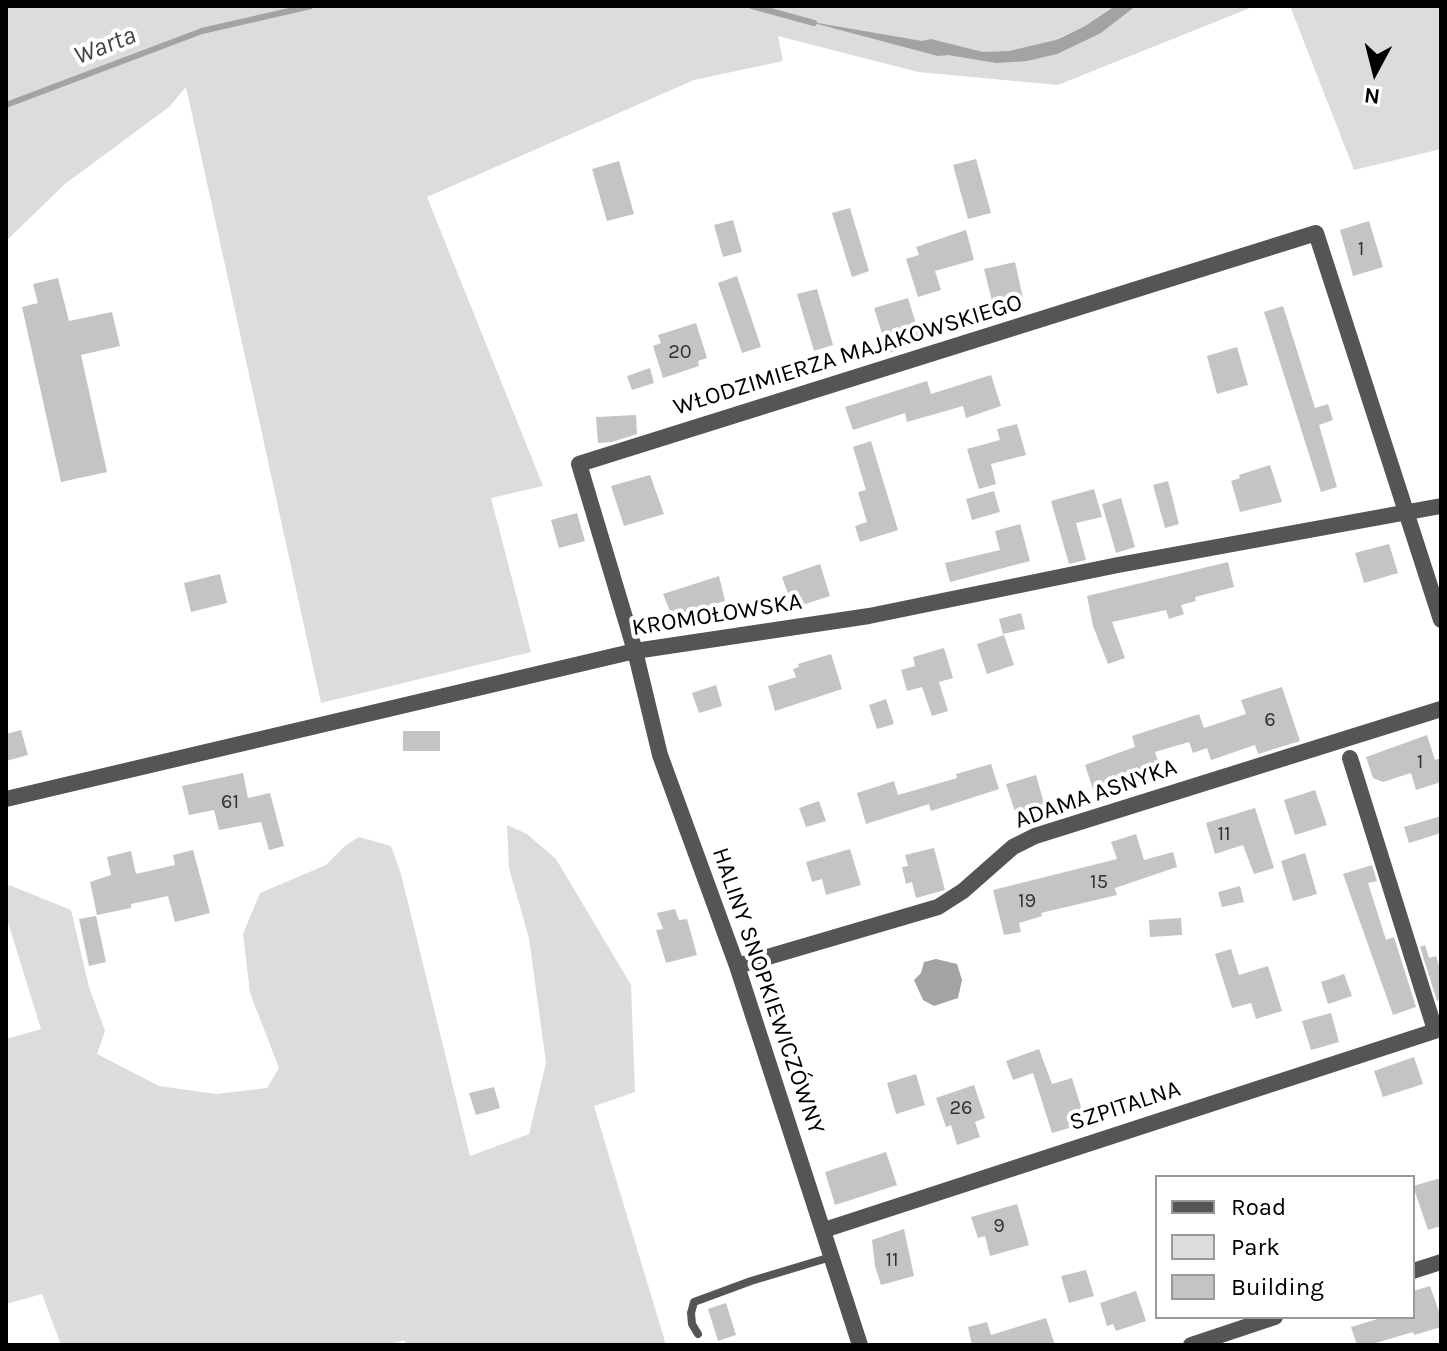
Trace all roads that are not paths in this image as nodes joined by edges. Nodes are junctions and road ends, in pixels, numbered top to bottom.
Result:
1 (1441, 506) edge
2 (1407, 514) junction
3 (1441, 620) edge
4 (635, 651) junction
5 (1441, 709) edge
6 (1350, 758) dead end
7 (6, 799) edge
8 (737, 966) junction
9 (1438, 1029) edge
10 (824, 1230) junction
11 (832, 1257) junction
12 (1441, 1262) edge
13 (1415, 1270) edge
14 (1269, 1319) edge
15 (698, 1334) dead end
16 (860, 1345) edge
17 (1191, 1345) edge

1 - 2 street, KROMOŁOWSKA
2 - 3 street
2 - 4 street, KROMOŁOWSKA
2 - 4 street, WŁODZIMIERZA MAJAKOWSKIEGO
4 - 7 street, KROMOŁOWSKA
4 - 8 street, HALINY SNOPKIEWICZÓWNY
5 - 8 street, ADAMA ASNYKA
6 - 9 street
8 - 10 street, HALINY SNOPKIEWICZÓWNY
9 - 10 street, SZPITALNA
10 - 11 street, HALINY SNOPKIEWICZÓWNY
11 - 15 lane
11 - 16 street, HALINY SNOPKIEWICZÓWNY
12 - 13 street
14 - 17 street

